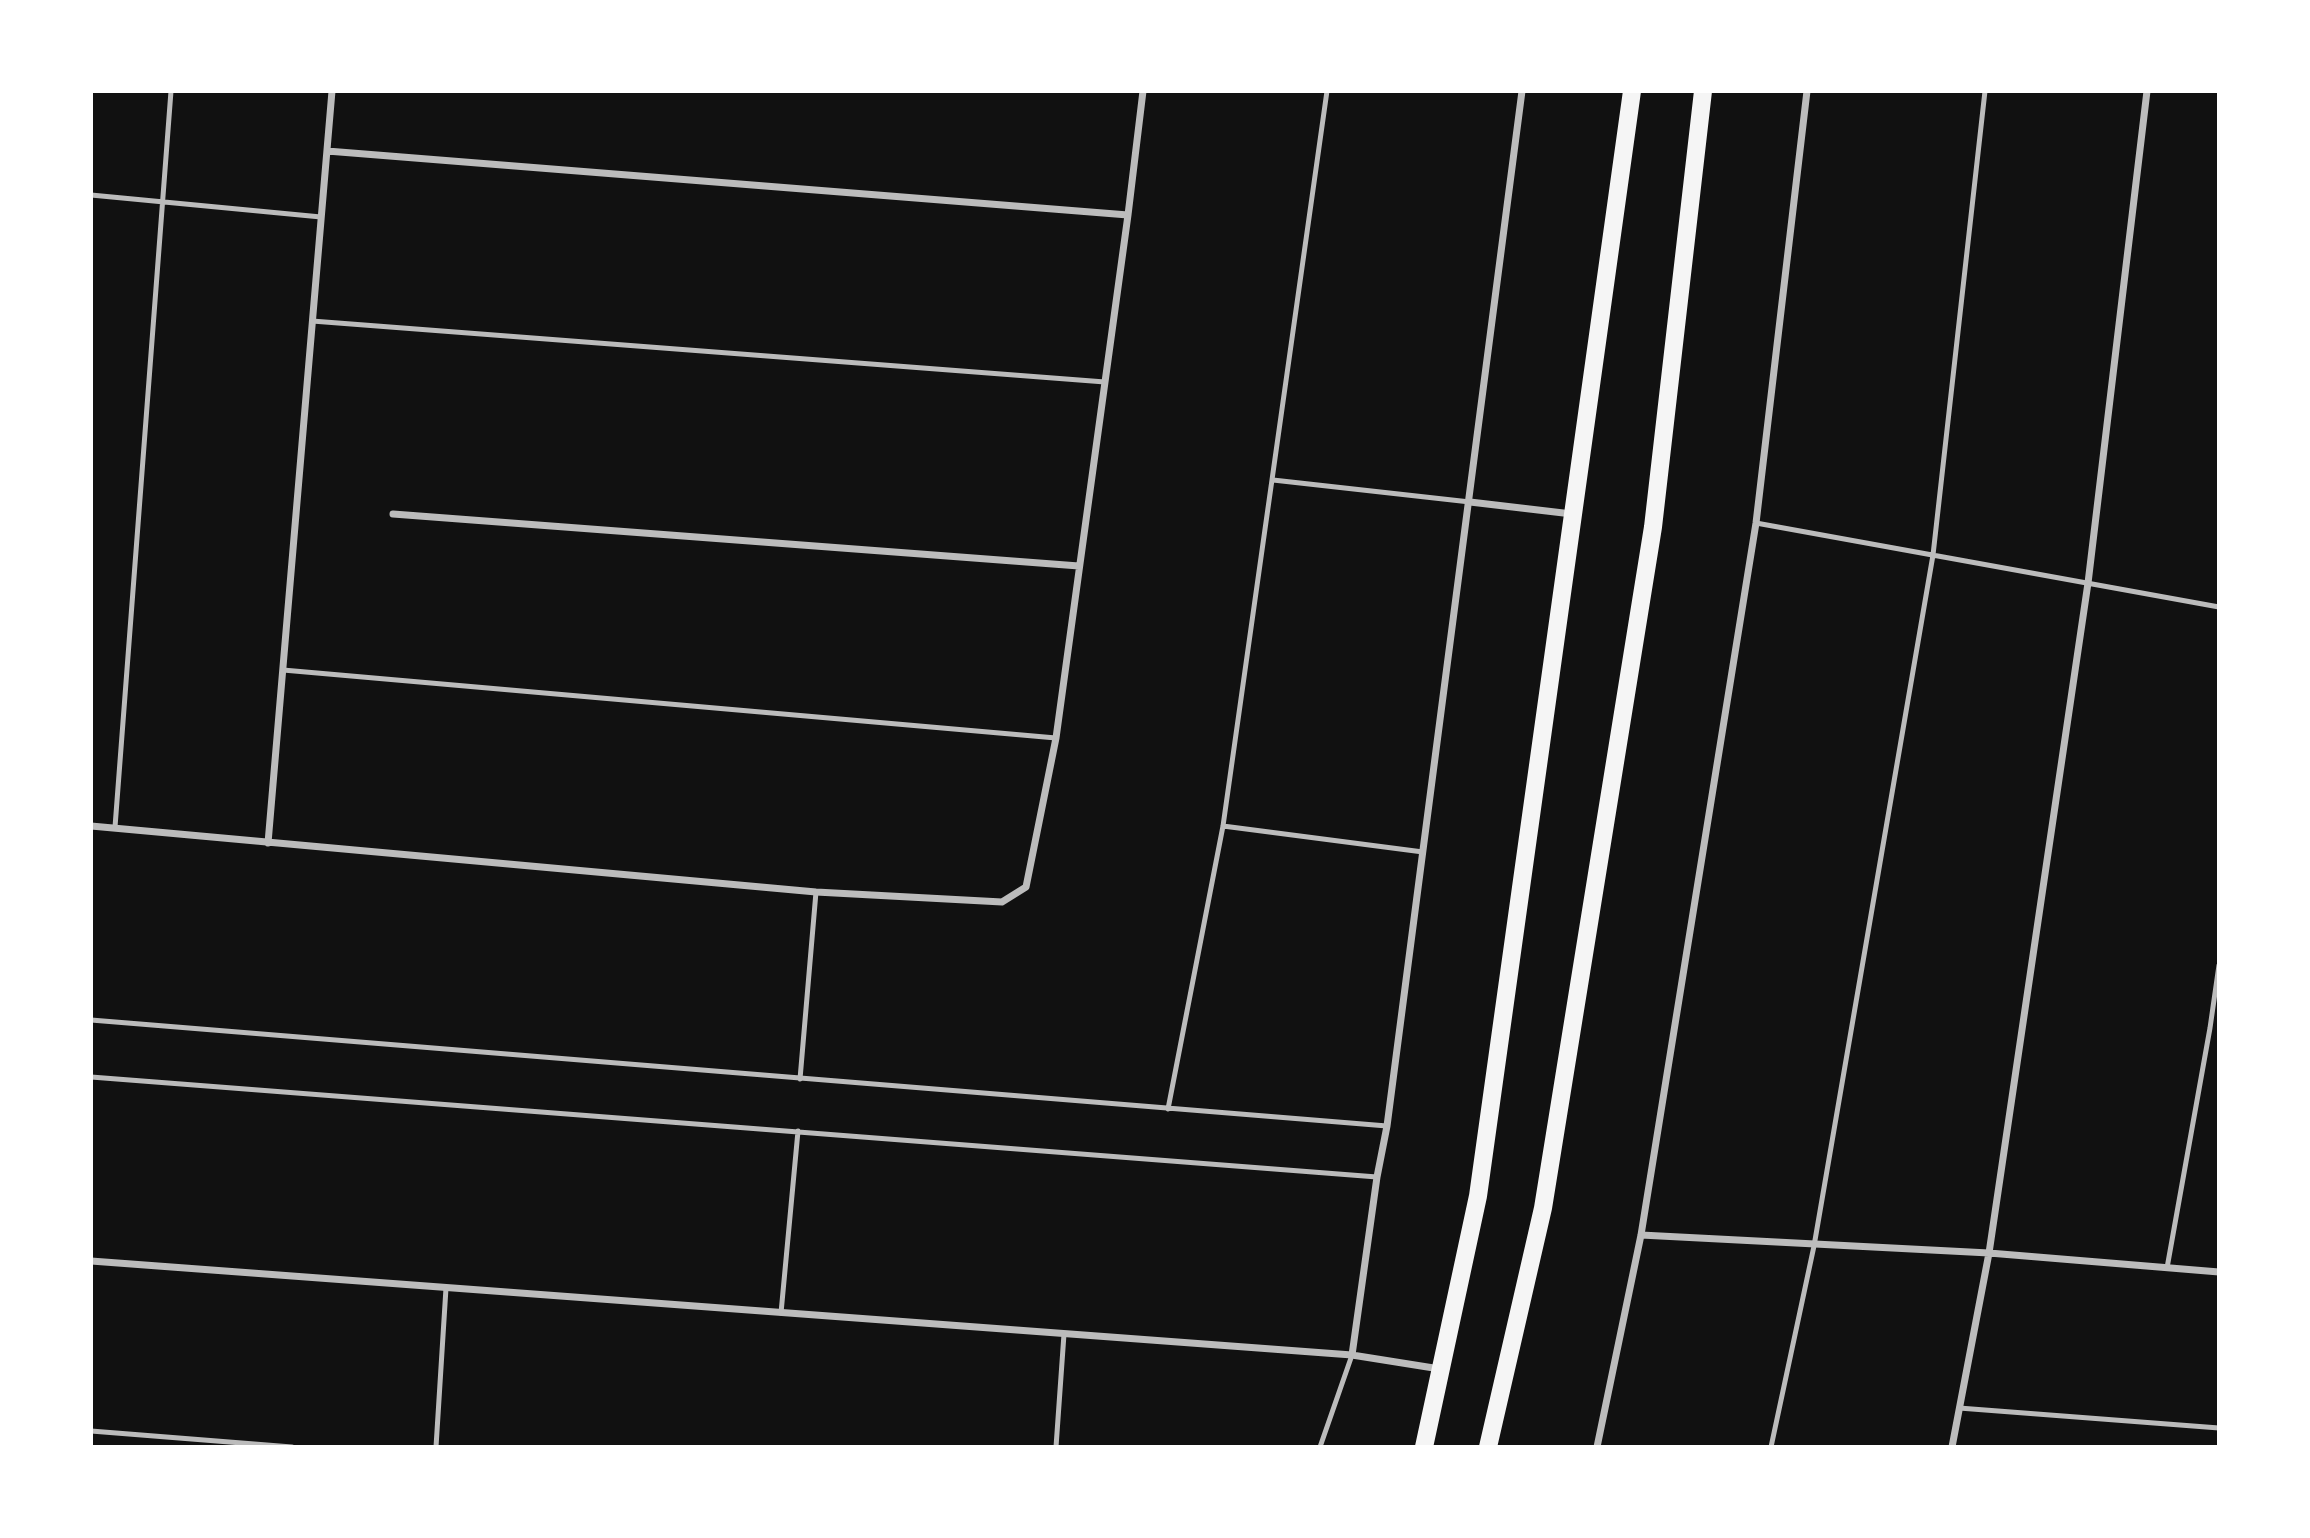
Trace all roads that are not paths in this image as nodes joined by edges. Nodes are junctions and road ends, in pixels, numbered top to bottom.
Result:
1 (171, 91) edge
2 (332, 91) edge
3 (1143, 91) edge
4 (1327, 91) edge
5 (1522, 91) edge
6 (1632, 91) edge
7 (1703, 91) edge
8 (1807, 91) edge
9 (1985, 91) edge
10 (2147, 91) edge
11 (327, 151) junction
12 (91, 195) edge
13 (162, 202) junction
14 (1128, 215) junction
15 (321, 217) junction
16 (312, 321) junction
17 (1105, 382) junction
18 (1273, 480) junction
19 (1470, 502) junction
20 (393, 514) dead end
21 (1572, 514) junction
22 (1756, 523) junction
23 (1933, 555) junction
24 (1079, 566) junction
25 (2088, 583) junction
26 (2219, 607) edge
27 (284, 670) junction
28 (1056, 737) junction
29 (91, 826) edge
30 (1223, 826) junction
31 (115, 827) junction
32 (268, 843) junction
33 (1423, 852) junction
34 (816, 892) junction
35 (2219, 965) edge
36 (91, 1020) edge
37 (91, 1077) edge
38 (800, 1079) junction
39 (1168, 1109) junction
40 (1387, 1126) junction
41 (798, 1131) junction
42 (1377, 1177) junction
43 (1641, 1236) junction
44 (1814, 1246) junction
45 (1989, 1253) junction
46 (91, 1261) edge
47 (2167, 1268) junction
48 (2219, 1272) edge
49 (446, 1288) junction
50 (781, 1312) junction
51 (1064, 1334) junction
52 (1352, 1355) junction
53 (1440, 1369) junction
54 (1959, 1408) junction
55 (2219, 1428) edge
56 (91, 1431) edge
57 (292, 1447) edge
58 (436, 1447) edge
59 (1056, 1447) edge
60 (1320, 1447) edge
61 (1424, 1447) edge
62 (1488, 1447) edge
63 (1597, 1447) edge
64 (1771, 1447) edge
65 (1952, 1447) edge

1 - 13 lane
2 - 11 street
3 - 14 street
4 - 18 lane
5 - 19 street
6 - 21 main road
7 - 62 main road
8 - 22 street
9 - 23 lane
10 - 25 street
11 - 14 street
11 - 15 street
12 - 13 lane
13 - 15 lane
13 - 31 lane
14 - 17 street
15 - 16 street
16 - 17 lane
16 - 27 street
17 - 24 street
18 - 19 lane
18 - 30 lane
19 - 21 street
19 - 33 street
20 - 24 street
21 - 53 main road
22 - 23 lane
22 - 43 street
23 - 25 lane
23 - 44 lane
24 - 28 street
25 - 26 lane
25 - 45 street
27 - 28 lane
27 - 32 street
28 - 34 street
29 - 31 street
30 - 33 lane
30 - 39 lane
31 - 32 street
32 - 34 street
33 - 40 street
34 - 38 lane
35 - 47 lane
36 - 38 lane
37 - 41 lane
38 - 39 lane
39 - 40 lane
40 - 42 street
41 - 42 lane
41 - 50 lane
42 - 52 street
43 - 44 street
43 - 63 street
44 - 45 street
44 - 64 lane
45 - 47 street
45 - 54 street
46 - 49 street
47 - 48 street
49 - 50 street
49 - 58 lane
50 - 51 street
51 - 52 street
51 - 59 lane
52 - 53 street
52 - 60 lane
53 - 61 main road
54 - 55 lane
54 - 65 street
56 - 57 lane

